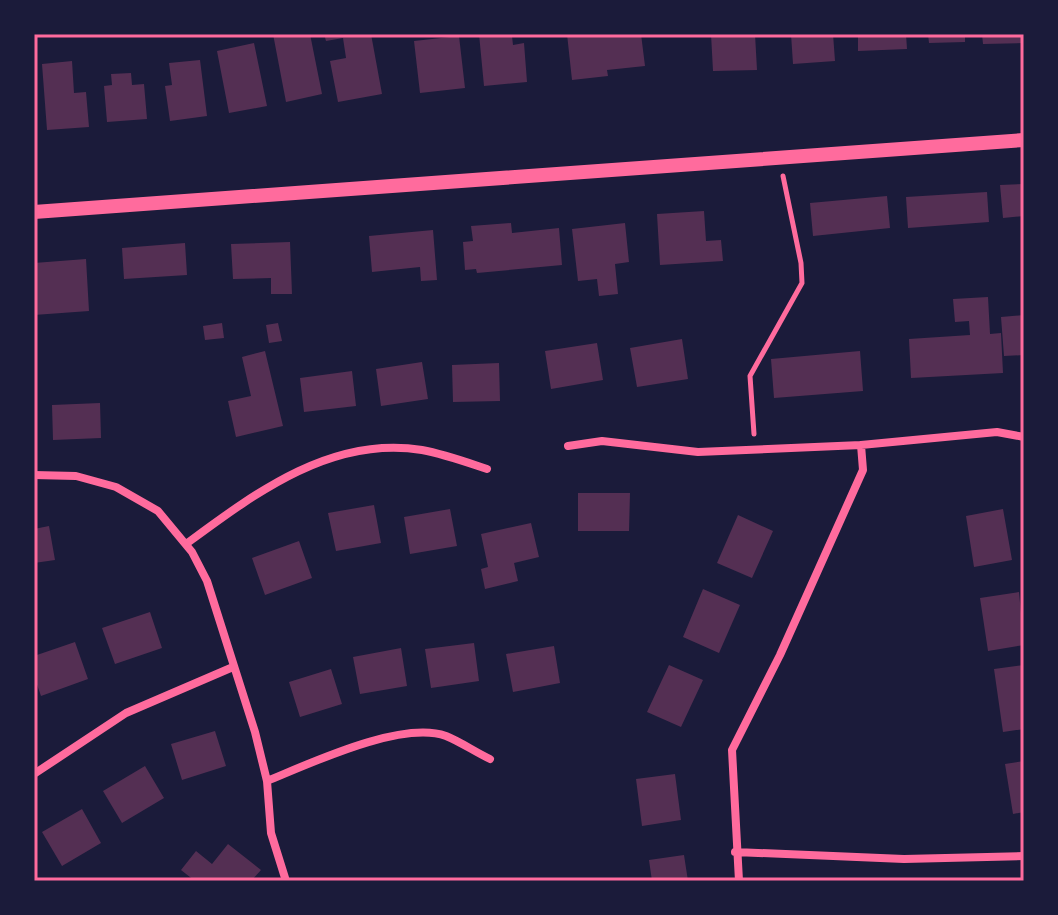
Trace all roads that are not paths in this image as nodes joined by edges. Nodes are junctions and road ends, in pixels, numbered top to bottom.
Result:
1 (1024, 140) edge
2 (34, 212) edge
3 (1024, 437) edge
4 (861, 445) junction
5 (568, 446) dead end
6 (487, 469) dead end
7 (34, 475) edge
8 (186, 544) junction
9 (233, 667) junction
10 (490, 759) dead end
11 (34, 774) edge
12 (267, 781) junction
13 (735, 852) junction
14 (1024, 856) edge
15 (286, 881) edge
16 (739, 881) edge

1 - 2 street
3 - 4 street
4 - 5 street
4 - 13 street
6 - 8 street
7 - 8 street
8 - 9 street
9 - 11 street
9 - 12 street
10 - 12 street
12 - 15 street
13 - 14 street
13 - 16 street

